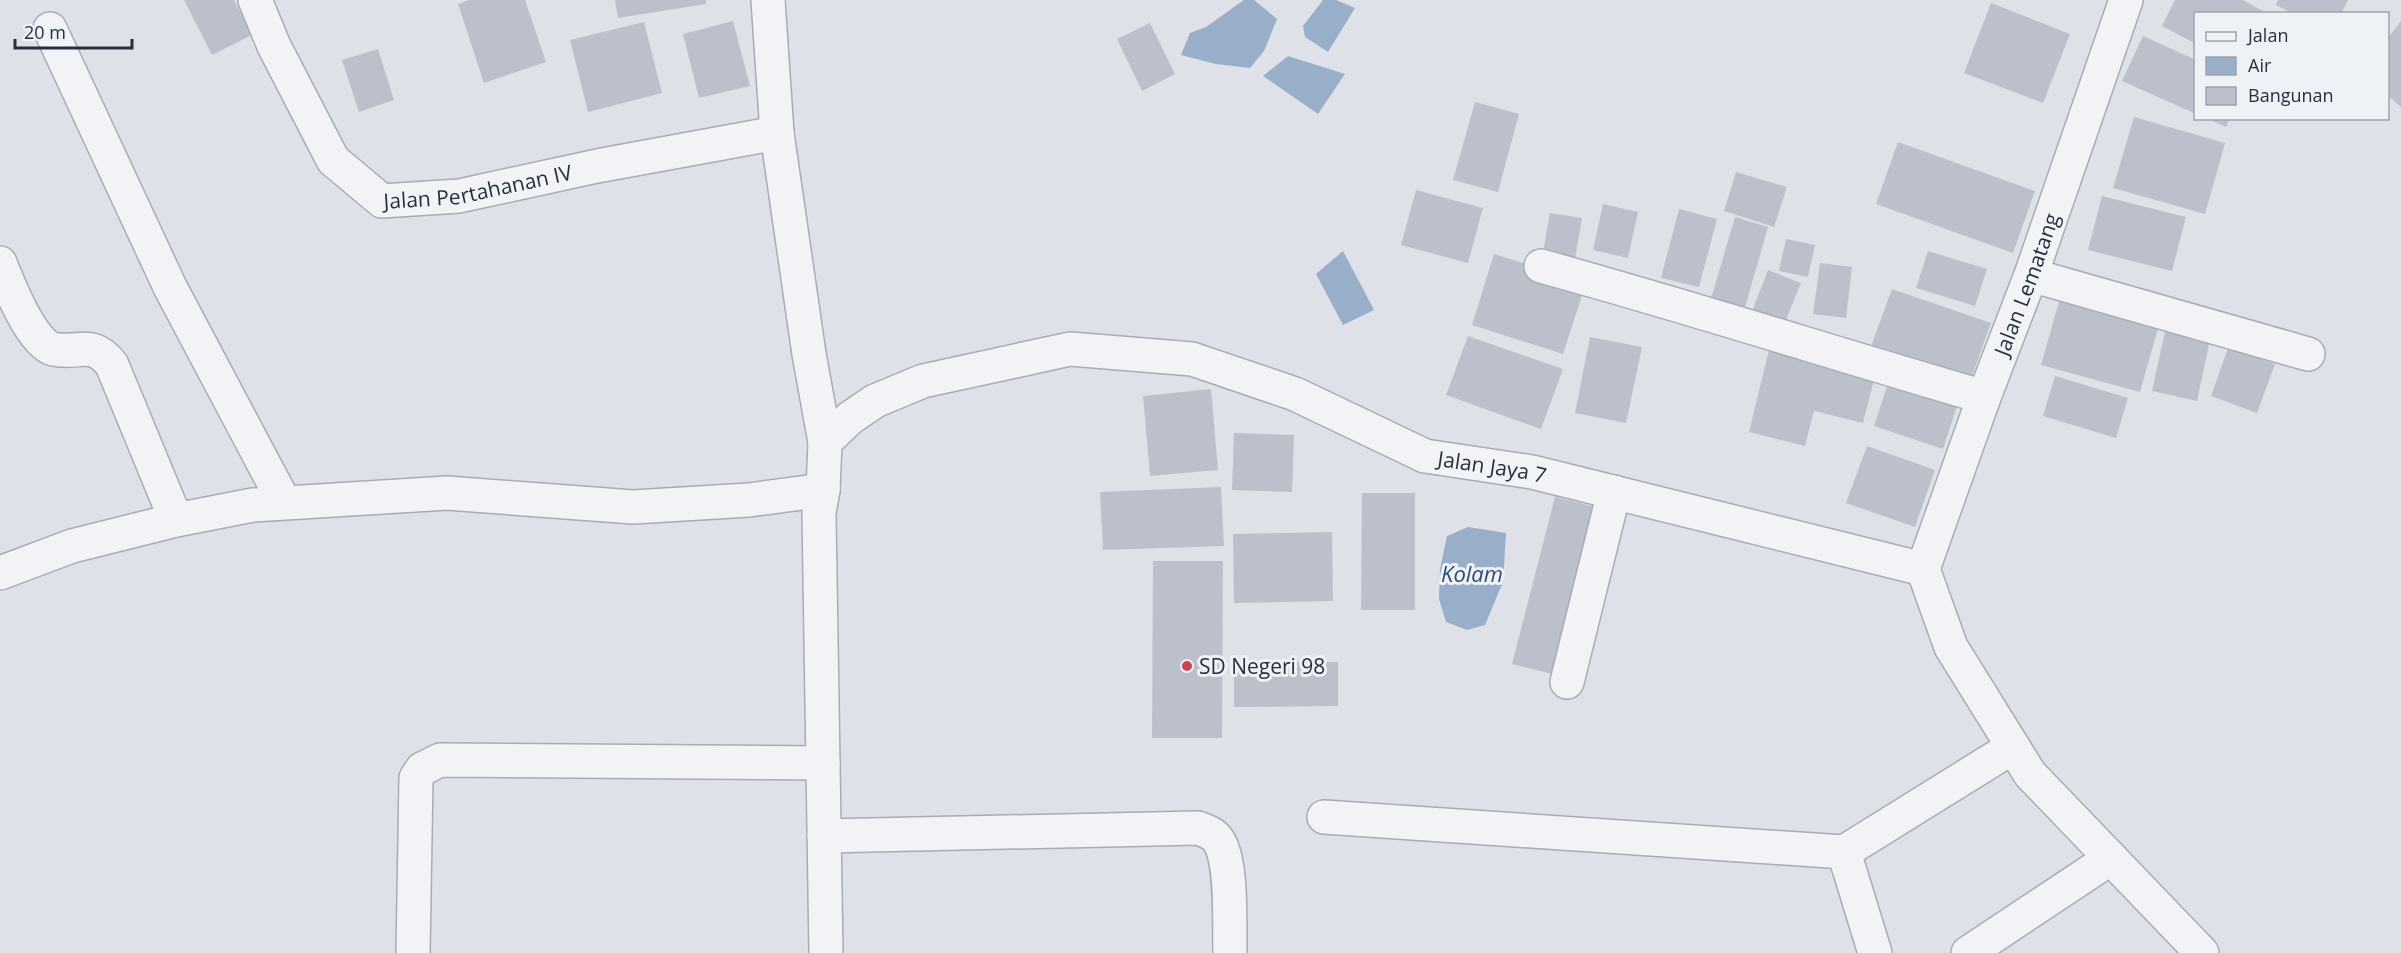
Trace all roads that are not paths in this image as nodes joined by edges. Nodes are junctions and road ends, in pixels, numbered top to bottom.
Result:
1 (255, 0) edge
2 (768, 0) edge
3 (2126, 0) edge
4 (50, 29) dead end
5 (777, 133) junction
6 (0, 263) edge
7 (1541, 266) dead end
8 (2031, 275) junction
9 (2308, 354) dead end
10 (1984, 397) junction
11 (825, 442) junction
12 (823, 490) junction
13 (1614, 492) junction
14 (284, 502) junction
15 (176, 520) junction
16 (1923, 568) junction
17 (0, 573) edge
18 (1567, 682) dead end
19 (2013, 747) junction
20 (823, 763) junction
21 (1324, 817) dead end
22 (824, 836) junction
23 (1844, 852) junction
24 (2111, 858) junction
25 (413, 953) edge
26 (826, 953) edge
27 (1230, 953) edge
28 (1875, 953) edge
29 (1968, 953) edge
30 (2202, 953) edge

1 - 5 street, Jalan Pertahanan IV
2 - 5 street
3 - 8 street, Jalan Lematang
4 - 14 street
5 - 11 street
6 - 15 street
7 - 10 street
8 - 9 street
8 - 10 street, Jalan Lematang
10 - 16 street, Jalan Lematang
11 - 12 street
11 - 13 street, Jalan Jaya 7
12 - 14 street
12 - 20 street
13 - 16 street, Jalan Jaya 7
13 - 18 street
14 - 15 street
15 - 17 street
16 - 19 street
19 - 23 street
19 - 24 street
20 - 22 street
20 - 25 street
21 - 23 street
22 - 26 street
22 - 27 street
23 - 28 street
24 - 29 street
24 - 30 street

